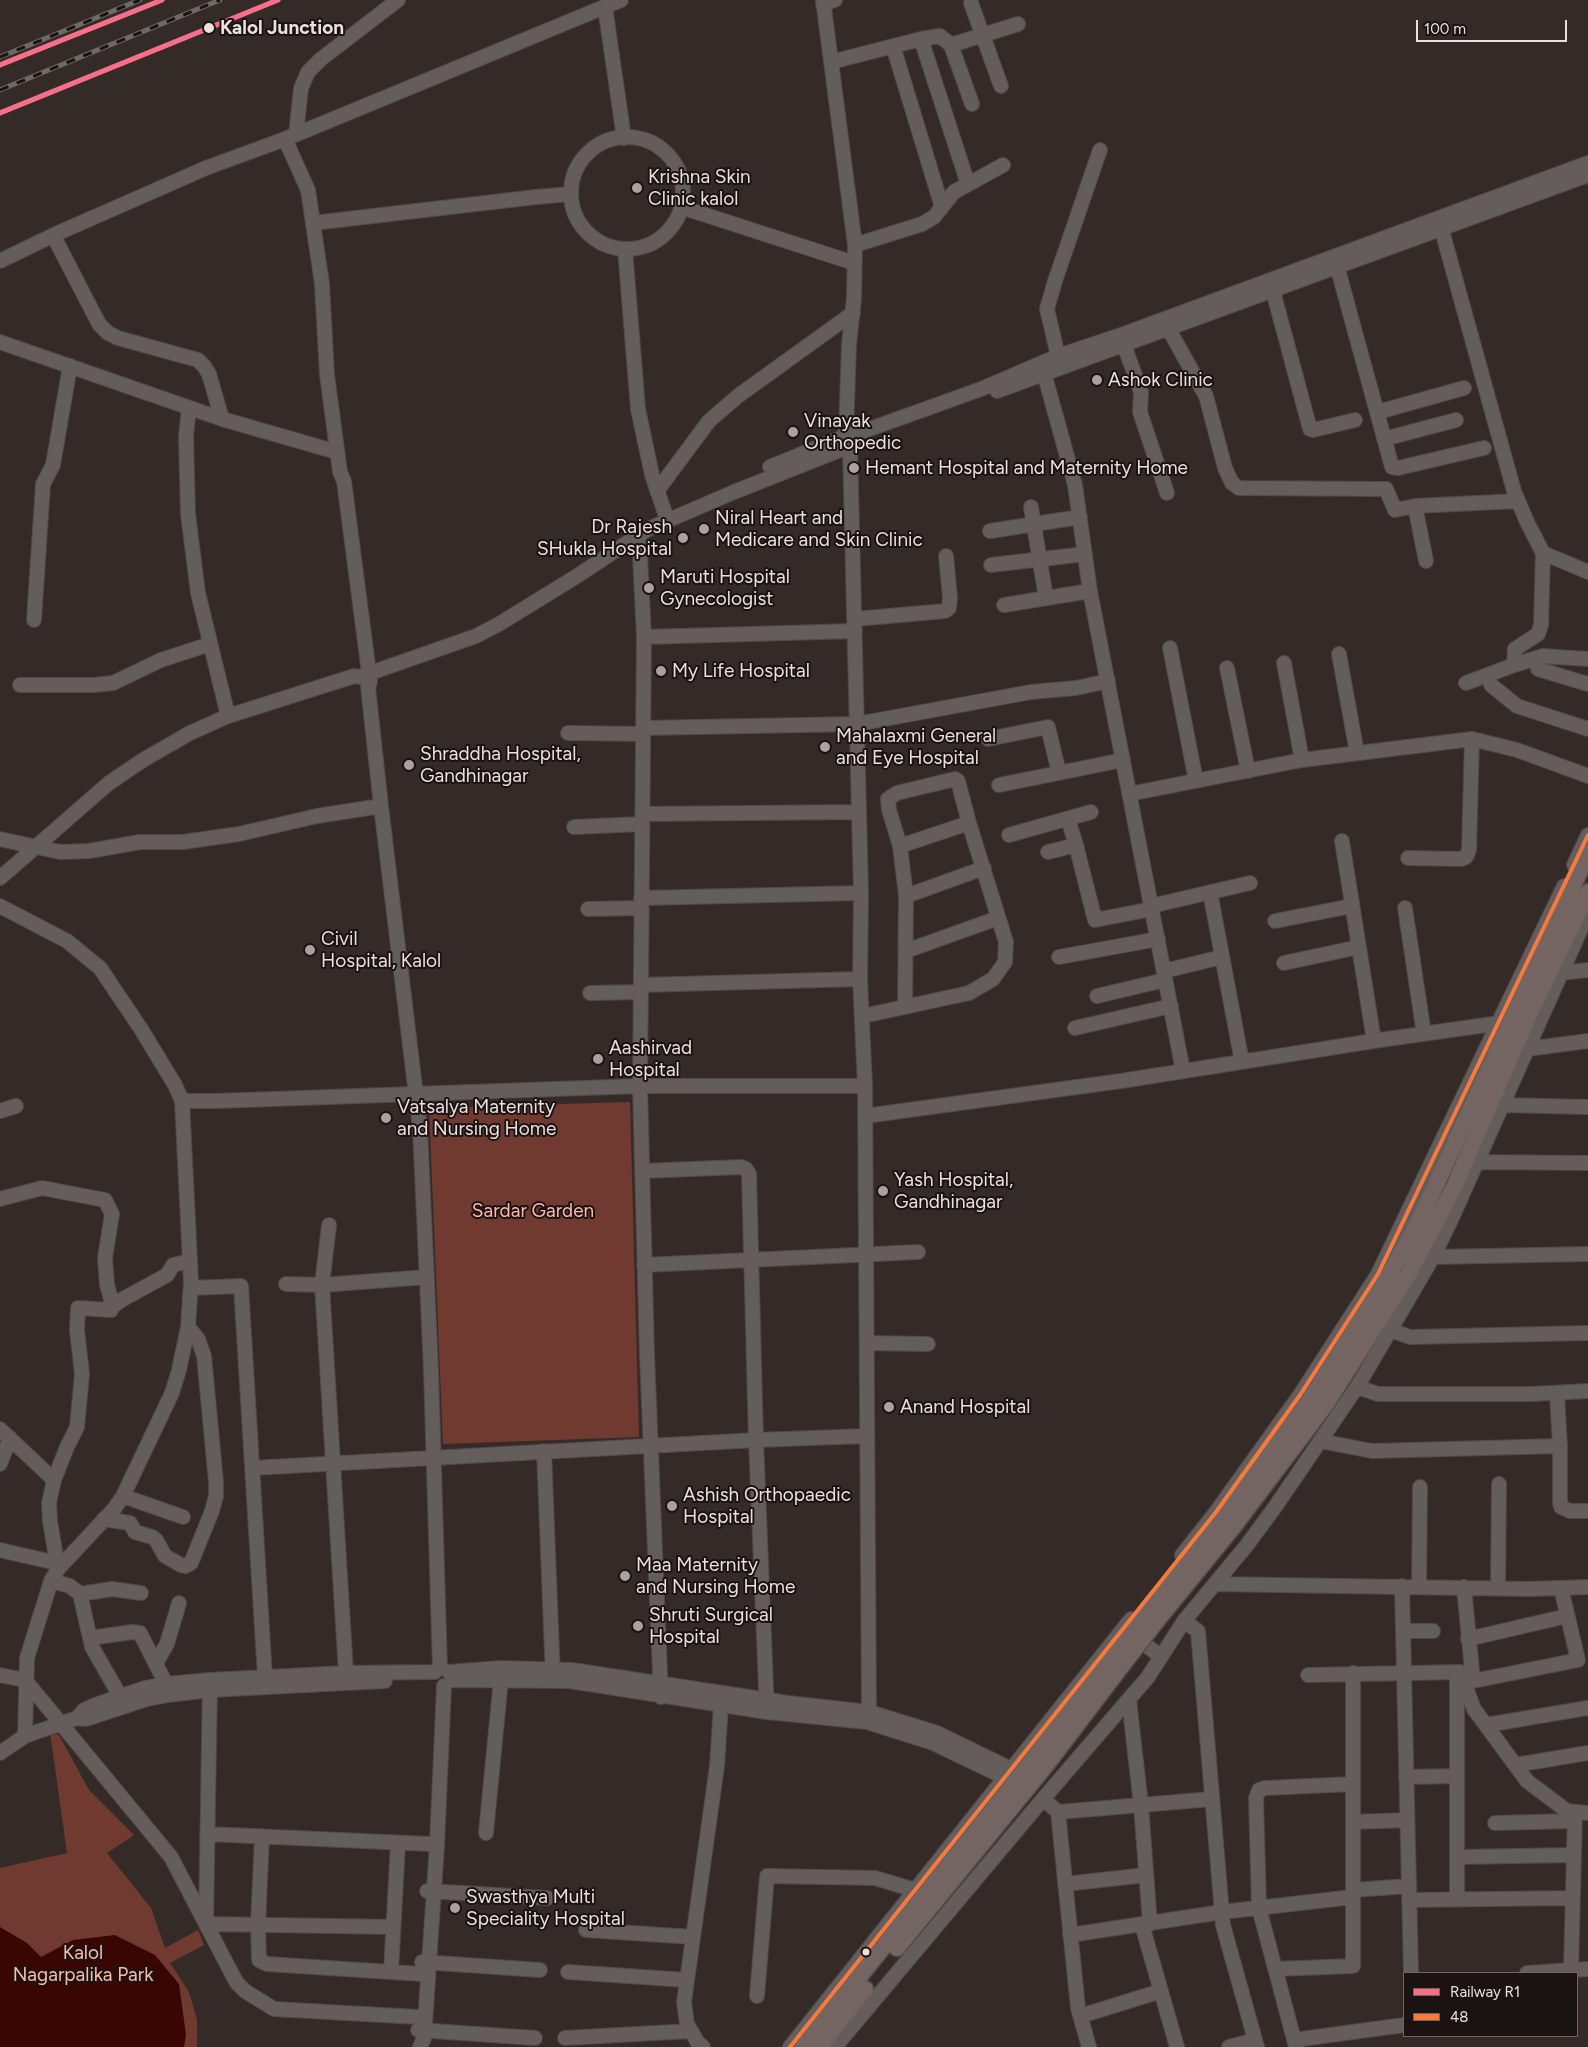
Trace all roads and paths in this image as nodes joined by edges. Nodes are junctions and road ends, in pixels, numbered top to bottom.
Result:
1 (398, 0) edge
2 (621, 0) edge
3 (827, 1) edge
4 (971, 3) dead end
5 (605, 7) junction
6 (1018, 24) dead end
7 (983, 35) junction
8 (921, 38) junction
9 (951, 45) junction
10 (893, 46) junction
11 (831, 62) junction
12 (1001, 86) dead end
13 (972, 104) dead end
14 (290, 136) junction
15 (624, 138) junction
16 (1100, 150) dead end
17 (1588, 163) edge
18 (1003, 165) dead end
19 (1588, 175) edge
20 (968, 184) junction
21 (572, 194) junction
22 (681, 207) junction
23 (942, 207) junction
24 (313, 223) junction
25 (1441, 228) junction
26 (53, 235) junction
27 (855, 245) junction
28 (625, 250) junction
29 (0, 261) edge
30 (854, 264) junction
31 (1337, 266) junction
32 (1273, 290) junction
33 (853, 313) junction
34 (1168, 328) junction
35 (0, 342) edge
36 (1124, 345) junction
37 (1058, 356) junction
38 (70, 366) junction
39 (1044, 373) junction
40 (1464, 388) dead end
41 (189, 408) junction
42 (1378, 412) junction
43 (222, 419) junction
44 (1355, 420) dead end
45 (1456, 420) dead end
46 (1384, 439) junction
47 (848, 441) junction
48 (1484, 448) dead end
49 (337, 452) junction
50 (657, 491) junction
51 (1167, 493) dead end
52 (1518, 501) junction
53 (1415, 506) junction
54 (1032, 507) dead end
55 (666, 516) junction
56 (1080, 517) junction
57 (1034, 523) junction
58 (990, 531) dead end
59 (639, 535) junction
60 (1543, 553) junction
61 (1085, 554) junction
62 (946, 556) dead end
63 (1040, 560) junction
64 (1426, 561) dead end
65 (991, 565) dead end
66 (1588, 572) edge
67 (1090, 591) junction
68 (1046, 598) junction
69 (1004, 605) dead end
70 (34, 620) dead end
71 (855, 625) junction
72 (644, 637) junction
73 (210, 644) junction
74 (1170, 648) dead end
75 (1339, 654) dead end
76 (1588, 659) edge
77 (1284, 663) dead end
78 (1514, 665) junction
79 (1227, 668) dead end
80 (1538, 669) dead end
81 (364, 675) junction
82 (1108, 682) junction
83 (1466, 683) dead end
84 (1588, 684) edge
85 (20, 685) dead end
86 (1491, 685) dead end
87 (228, 716) junction
88 (857, 724) junction
89 (1588, 729) edge
90 (643, 731) junction
91 (568, 733) dead end
92 (988, 739) dead end
93 (1472, 740) junction
94 (1357, 752) junction
95 (1123, 760) junction
96 (1302, 760) junction
97 (1248, 771) junction
98 (1059, 773) junction
99 (1588, 776) edge
100 (1196, 781) junction
101 (999, 785) dead end
102 (1129, 794) junction
103 (381, 806) junction
104 (859, 812) junction
105 (1091, 812) dead end
106 (642, 819) junction
107 (1068, 819) junction
108 (969, 823) junction
109 (574, 827) dead end
110 (1009, 835) dead end
111 (1588, 836) edge
112 (0, 839) edge
113 (1342, 841) dead end
114 (1076, 845) junction
115 (37, 846) junction
116 (900, 846) junction
117 (1048, 852) dead end
118 (1588, 853) edge
119 (1408, 858) dead end
120 (984, 868) junction
121 (0, 878) edge
122 (1250, 883) dead end
123 (1210, 892) junction
124 (1588, 892) edge
125 (861, 893) junction
126 (906, 896) junction
127 (641, 903) junction
128 (0, 906) edge
129 (1352, 906) junction
130 (1151, 907) junction
131 (1405, 908) dead end
132 (588, 909) dead end
133 (1588, 913) edge
134 (998, 918) junction
135 (1275, 921) dead end
136 (1158, 939) junction
137 (1359, 948) junction
138 (906, 951) junction
139 (1059, 957) dead end
140 (1222, 957) junction
141 (1284, 963) dead end
142 (1588, 970) edge
143 (1561, 973) junction
144 (1165, 976) junction
145 (860, 979) junction
146 (641, 988) junction
147 (590, 993) dead end
148 (1097, 996) dead end
149 (905, 1006) junction
150 (1170, 1006) junction
151 (862, 1016) junction
152 (1500, 1023) junction
153 (1075, 1028) dead end
154 (1424, 1034) junction
155 (1374, 1041) junction
156 (1588, 1041) edge
157 (1527, 1049) junction
158 (1242, 1062) junction
159 (1183, 1071) junction
160 (640, 1086) junction
161 (864, 1086) junction
162 (416, 1093) junction
163 (182, 1101) junction
164 (1503, 1105) junction
165 (16, 1106) dead end
166 (1588, 1107) edge
167 (0, 1111) edge
168 (865, 1116) junction
169 (1479, 1162) junction
170 (1588, 1163) edge
171 (642, 1171) junction
172 (0, 1199) edge
173 (329, 1225) dead end
174 (918, 1252) dead end
175 (1588, 1254) edge
176 (866, 1255) junction
177 (1433, 1257) junction
178 (752, 1260) junction
179 (190, 1261) junction
180 (644, 1264) junction
181 (427, 1277) junction
182 (286, 1284) dead end
183 (322, 1285) junction
184 (191, 1288) junction
185 (113, 1306) junction
186 (188, 1327) junction
187 (1390, 1330) junction
188 (1588, 1333) edge
189 (866, 1343) junction
190 (928, 1344) dead end
191 (1357, 1387) junction
192 (1588, 1391) edge
193 (1558, 1394) junction
194 (5, 1433) edge
195 (867, 1436) junction
196 (756, 1440) junction
197 (1320, 1441) junction
198 (651, 1446) junction
199 (1560, 1446) junction
200 (544, 1451) junction
201 (433, 1457) junction
202 (0, 1464) edge
203 (332, 1464) junction
204 (252, 1468) junction
205 (54, 1480) junction
206 (1499, 1484) dead end
207 (1420, 1488) dead end
208 (124, 1496) junction
209 (1588, 1511) edge
210 (183, 1517) dead end
211 (104, 1519) junction
212 (0, 1550) edge
213 (55, 1571) junction
214 (1215, 1584) junction
215 (1402, 1586) junction
216 (1419, 1586) junction
217 (1464, 1587) junction
218 (1588, 1587) edge
219 (1498, 1588) junction
220 (1561, 1588) junction
221 (141, 1593) dead end
222 (80, 1594) junction
223 (179, 1603) dead end
224 (1152, 1616) junction
225 (1568, 1616) junction
226 (1184, 1621) junction
227 (1124, 1628) junction
228 (1403, 1631) junction
229 (1433, 1631) dead end
230 (90, 1638) junction
231 (1468, 1639) junction
232 (1121, 1656) junction
233 (1161, 1656) junction
234 (156, 1664) junction
235 (1404, 1672) junction
236 (1457, 1672) junction
237 (346, 1673) junction
238 (1353, 1673) junction
239 (552, 1674) junction
240 (0, 1675) edge
241 (1308, 1675) dead end
242 (441, 1677) junction
243 (266, 1678) junction
244 (501, 1679) junction
245 (25, 1680) junction
246 (166, 1684) junction
247 (210, 1685) junction
248 (661, 1691) junction
249 (120, 1696) junction
250 (1129, 1700) junction
251 (722, 1704) junction
252 (767, 1706) junction
253 (1588, 1708) edge
254 (868, 1717) junction
255 (78, 1718) junction
256 (60, 1725) junction
257 (1486, 1725) junction
258 (25, 1736) junction
259 (0, 1753) edge
260 (1588, 1753) edge
261 (1515, 1765) junction
262 (1009, 1774) junction
263 (1457, 1776) junction
264 (1406, 1777) junction
265 (1353, 1784) junction
266 (1043, 1799) junction
267 (1212, 1799) junction
268 (1588, 1803) edge
269 (1141, 1805) junction
270 (1560, 1806) junction
271 (1058, 1812) junction
272 (1579, 1815) edge
273 (1407, 1820) junction
274 (1353, 1822) junction
275 (1495, 1823) dead end
276 (486, 1833) dead end
277 (207, 1834) junction
278 (262, 1836) junction
279 (398, 1843) junction
280 (430, 1844) junction
281 (1574, 1855) junction
282 (1457, 1857) junction
283 (1146, 1875) junction
284 (1065, 1884) junction
285 (915, 1890) junction
286 (431, 1891) junction
287 (1409, 1893) junction
288 (1353, 1894) junction
289 (547, 1898) dead end
290 (1572, 1898) junction
291 (1457, 1899) junction
292 (1259, 1908) junction
293 (1222, 1912) junction
294 (206, 1924) junction
295 (258, 1925) junction
296 (1146, 1925) junction
297 (393, 1927) junction
298 (586, 1930) dead end
299 (1070, 1935) junction
300 (694, 1937) junction
301 (424, 1966) junction
302 (1588, 1968) edge
303 (1275, 1969) junction
304 (540, 1970) dead end
305 (1570, 1970) junction
306 (391, 1972) junction
307 (568, 1972) dead end
308 (1411, 1972) edge
309 (1541, 1972) edge
310 (687, 1980) junction
311 (1161, 1991) junction
312 (758, 1996) dead end
313 (1090, 2012) dead end
314 (420, 2025) junction
315 (1403, 2025) edge
316 (691, 2030) junction
317 (534, 2038) dead end
318 (565, 2038) dead end
319 (629, 2041) edge
320 (1256, 2043) edge
321 (1295, 2044) edge
322 (420, 2045) edge
323 (703, 2047) edge
324 (790, 2047) edge
325 (803, 2047) edge
326 (819, 2047) edge
327 (836, 2047) edge
328 (1089, 2047) edge
329 (1177, 2047) edge
330 (1229, 2047) edge

1 - 14 street
2 - 5 street
3 - 11 street
4 - 7 street
5 - 14 street
5 - 15 street
6 - 7 street
7 - 9 street
7 - 12 street
8 - 9 street
8 - 10 street
8 - 20 street
9 - 13 street
10 - 11 street
10 - 23 street
11 - 27 street
14 - 24 street
14 - 26 street
15 - 21 street
15 - 22 street
16 - 37 street
17 - 37 street
18 - 20 street
19 - 25 street
20 - 23 street
21 - 24 street
21 - 28 street
22 - 28 street
22 - 30 street
23 - 27 street
24 - 49 street
25 - 31 street
25 - 52 street
26 - 29 street
26 - 43 street
27 - 30 street
28 - 50 street
30 - 33 street
31 - 32 street
31 - 42 street
32 - 34 street
32 - 44 street
33 - 47 street
33 - 50 street
34 - 36 street
34 - 53 street
35 - 38 street
36 - 39 street
36 - 51 street
37 - 47 street
38 - 41 street
38 - 70 street
39 - 47 street
39 - 56 street
40 - 42 street
41 - 43 street
41 - 73 street
42 - 46 street
43 - 49 street
45 - 46 street
46 - 48 street
47 - 55 street
47 - 71 street
49 - 81 street
50 - 55 street
52 - 53 street
52 - 60 street
53 - 64 street
54 - 57 street
55 - 59 street
55 - 81 street
56 - 57 street
56 - 61 street
57 - 58 street
57 - 63 street
59 - 72 street
59 - 81 street
60 - 66 street
60 - 78 street
61 - 63 street
61 - 67 street
62 - 71 street
63 - 65 street
63 - 68 street
67 - 68 street
67 - 82 street
68 - 69 street
71 - 72 street
71 - 88 street
72 - 90 street
73 - 85 street
73 - 87 street
74 - 100 street
75 - 94 street
76 - 78 street
77 - 96 street
78 - 83 street
79 - 97 street
80 - 84 street
81 - 87 street
81 - 103 street
82 - 88 street
82 - 95 street
86 - 89 street
87 - 115 street
88 - 90 street
88 - 104 street
90 - 91 street
90 - 106 street
92 - 98 street
93 - 94 street
93 - 99 street
93 - 119 street
94 - 96 street
95 - 98 street
95 - 102 street
96 - 97 street
97 - 100 street
98 - 101 street
100 - 102 street
102 - 130 street
103 - 115 street
103 - 162 street
104 - 106 street
104 - 125 street
105 - 107 street
106 - 109 street
106 - 127 street
107 - 110 street
107 - 114 street
108 - 116 street
108 - 116 street
108 - 120 street
111 - 152 street
112 - 115 street
113 - 129 street
114 - 117 street
114 - 130 street
115 - 121 street
116 - 126 street
118 - 224 main road
120 - 126 street
120 - 134 street
122 - 123 street
123 - 130 street
123 - 140 street
124 - 224 main road
125 - 127 street
125 - 145 street
126 - 138 street
127 - 132 street
127 - 146 street
128 - 163 street
129 - 135 street
129 - 137 street
130 - 136 street
131 - 154 street
133 - 143 street
134 - 138 street
134 - 149 street
136 - 139 street
136 - 144 street
137 - 141 street
137 - 155 street
138 - 149 street
140 - 144 street
140 - 158 street
142 - 143 street
143 - 157 street
144 - 148 street
144 - 150 street
145 - 146 street
145 - 151 street
146 - 147 street
146 - 160 street
149 - 151 street
150 - 153 street
150 - 159 street
151 - 161 street
152 - 154 street
152 - 227 street
154 - 155 street
155 - 158 street
156 - 157 street
157 - 164 street
158 - 159 street
159 - 168 street
160 - 161 street
160 - 162 street
160 - 171 street
161 - 168 street
162 - 163 street
162 - 181 street
163 - 179 street
164 - 166 street
164 - 169 street
165 - 167 street
168 - 176 street
169 - 170 street
169 - 177 street
171 - 178 street
171 - 180 street
172 - 185 street
173 - 183 street
174 - 176 street
175 - 177 street
176 - 178 street
176 - 189 street
177 - 187 street
178 - 180 street
178 - 196 street
179 - 184 street
179 - 185 street
180 - 198 street
181 - 183 street
181 - 201 street
182 - 183 street
183 - 203 street
184 - 186 street
184 - 204 street
185 - 205 street
186 - 208 street
186 - 211 street
187 - 188 street
187 - 191 street
189 - 190 street
189 - 195 street
191 - 193 street
191 - 197 street
192 - 193 street
193 - 199 street
194 - 202 street
194 - 205 street
195 - 196 street
195 - 254 street
196 - 198 street
196 - 252 street
197 - 199 street
197 - 214 street
198 - 200 street
198 - 248 street
199 - 209 street
200 - 201 street
200 - 239 street
201 - 203 street
201 - 242 street
203 - 204 street
203 - 237 street
204 - 243 street
205 - 213 street
206 - 219 street
207 - 216 street
208 - 210 street
208 - 211 street
211 - 213 street
212 - 213 street
213 - 222 street
213 - 245 street
214 - 215 street
214 - 226 street
215 - 216 street
215 - 228 street
216 - 217 street
217 - 219 street
217 - 231 street
218 - 220 street
219 - 220 street
220 - 225 street
221 - 222 street
222 - 230 street
223 - 234 street
224 - 232 main road, bridge
225 - 231 street
225 - 231 street
226 - 233 street
226 - 267 street
227 - 233 street
227 - 262 street
228 - 229 street
228 - 235 street
230 - 234 street
230 - 249 street
232 - 325 main road
232 - 326 main road
233 - 250 street
234 - 246 street
235 - 236 street
235 - 238 street
235 - 264 street
236 - 257 street
236 - 263 street
237 - 242 street
237 - 243 street
238 - 241 street
238 - 265 street
239 - 242 street
239 - 244 street
239 - 248 street
240 - 245 street
242 - 244 street
242 - 247 street
242 - 280 street
242 - 286 street
243 - 247 street
244 - 276 street
245 - 256 street
245 - 258 street
246 - 247 street
246 - 249 street
247 - 255 street
247 - 277 street
248 - 251 street
248 - 252 street
249 - 255 street
250 - 266 street
250 - 269 street
251 - 252 street
251 - 300 street
252 - 254 street
253 - 257 street
254 - 262 street
255 - 256 street
256 - 258 street
256 - 294 street
257 - 261 street
258 - 259 street
260 - 261 street
261 - 270 street
262 - 285 street
263 - 264 street
263 - 282 street
264 - 273 street
265 - 274 street
265 - 292 street
266 - 271 street
266 - 327 street
267 - 269 street
267 - 293 street
268 - 270 street
269 - 271 street
269 - 283 street
270 - 272 street
271 - 284 street
272 - 275 street
272 - 281 street
273 - 274 street
273 - 287 street
274 - 288 street
277 - 278 street
277 - 294 street
278 - 279 street
278 - 295 street
279 - 280 street
279 - 297 street
280 - 286 street
281 - 282 street
281 - 290 street
282 - 291 street
283 - 284 street
283 - 296 street
284 - 299 street
285 - 312 street
285 - 324 street
286 - 289 street
286 - 301 street
287 - 288 street
287 - 291 street
287 - 308 street
288 - 292 street
288 - 303 street
290 - 291 street
290 - 305 street
292 - 293 street
292 - 303 street
293 - 296 street
293 - 320 street
294 - 295 street
294 - 314 street
295 - 297 street
295 - 306 street
296 - 299 street
296 - 311 street
297 - 306 street
298 - 300 street
299 - 328 street
300 - 310 street
301 - 304 street
301 - 306 street
301 - 314 street
302 - 305 street
303 - 321 street
305 - 309 street
307 - 310 street
310 - 316 street
311 - 313 street
311 - 329 street
314 - 317 street
314 - 322 street
315 - 321 street
316 - 319 street
316 - 323 street
318 - 319 street
320 - 330 street

